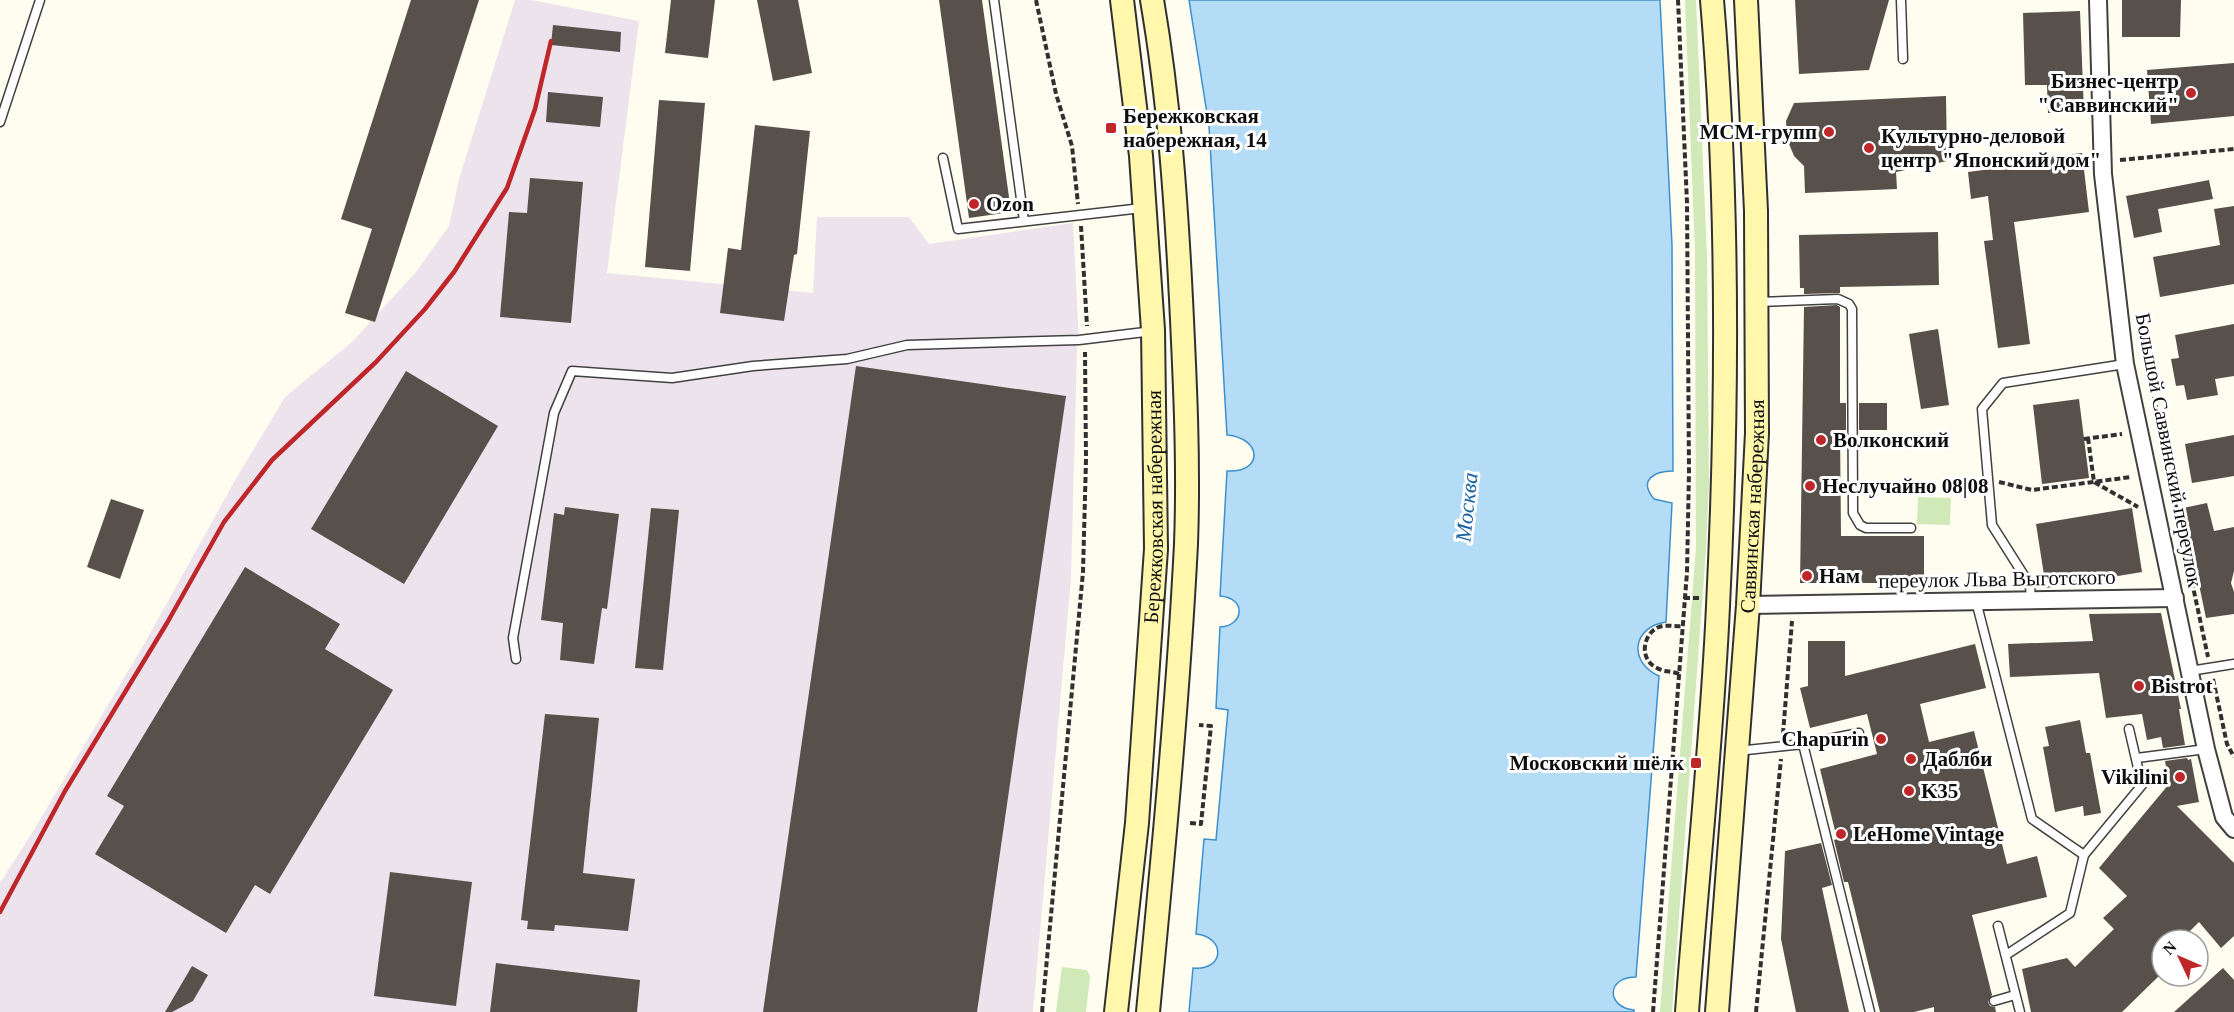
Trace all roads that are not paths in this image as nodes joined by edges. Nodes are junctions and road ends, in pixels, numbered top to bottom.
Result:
1 (40, 0) edge
2 (993, 0) edge
3 (1122, 0) edge
4 (1152, 0) edge
5 (1712, 0) edge
6 (1746, 0) edge
7 (1900, 0) edge
8 (2098, 0) edge
9 (1903, 59) dead end
10 (0, 122) edge
11 (943, 158) dead end
12 (1145, 208) junction
13 (1024, 221) junction
14 (1756, 302) junction
15 (1154, 330) junction
16 (2125, 364) junction
17 (1911, 528) dead end
18 (2175, 598) junction
19 (1976, 601) junction
20 (2031, 601) junction
21 (1748, 605) junction
22 (516, 659) dead end
23 (2234, 664) edge
24 (2190, 671) junction
25 (2128, 729) dead end
26 (1859, 733) dead end
27 (1803, 744) junction
28 (2206, 748) junction
29 (1737, 751) junction
30 (2137, 758) junction
31 (2234, 829) edge
32 (2084, 855) junction
33 (1998, 926) dead end
34 (2006, 955) junction
35 (2015, 995) junction
36 (1994, 1001) dead end
37 (1116, 1012) edge
38 (1148, 1012) edge
39 (1687, 1012) edge
40 (1717, 1012) edge
41 (1870, 1012) edge
42 (2020, 1012) edge

1 - 10 lane
2 - 13 lane
3 - 12 main road, Бережковская набережная
4 - 38 main road, Бережковская набережная
5 - 39 main road, Саввинская набережная
6 - 14 main road, Саввинская набережная
7 - 9 lane
8 - 16 street, Большой Саввинский переулок
11 - 13 lane
12 - 13 lane
12 - 15 main road, Бережковская набережная
14 - 17 lane
14 - 21 main road, Саввинская набережная
15 - 22 lane
15 - 37 main road, Бережковская набережная
16 - 18 street, Большой Саввинский переулок
16 - 20 lane
18 - 20 street, переулок Льва Выготского
18 - 24 street, Большой Саввинский переулок
19 - 20 street, переулок Льва Выготского
19 - 21 street, переулок Льва Выготского
19 - 32 lane
21 - 29 main road, Саввинская набережная
23 - 24 lane
24 - 28 street, Большой Саввинский переулок
25 - 30 lane
26 - 27 lane
27 - 29 lane
27 - 41 lane
28 - 30 lane
28 - 31 street, Большой Саввинский переулок
29 - 40 main road, Саввинская набережная
30 - 32 lane
32 - 34 lane
33 - 34 lane
34 - 35 lane
35 - 36 lane
35 - 42 lane

